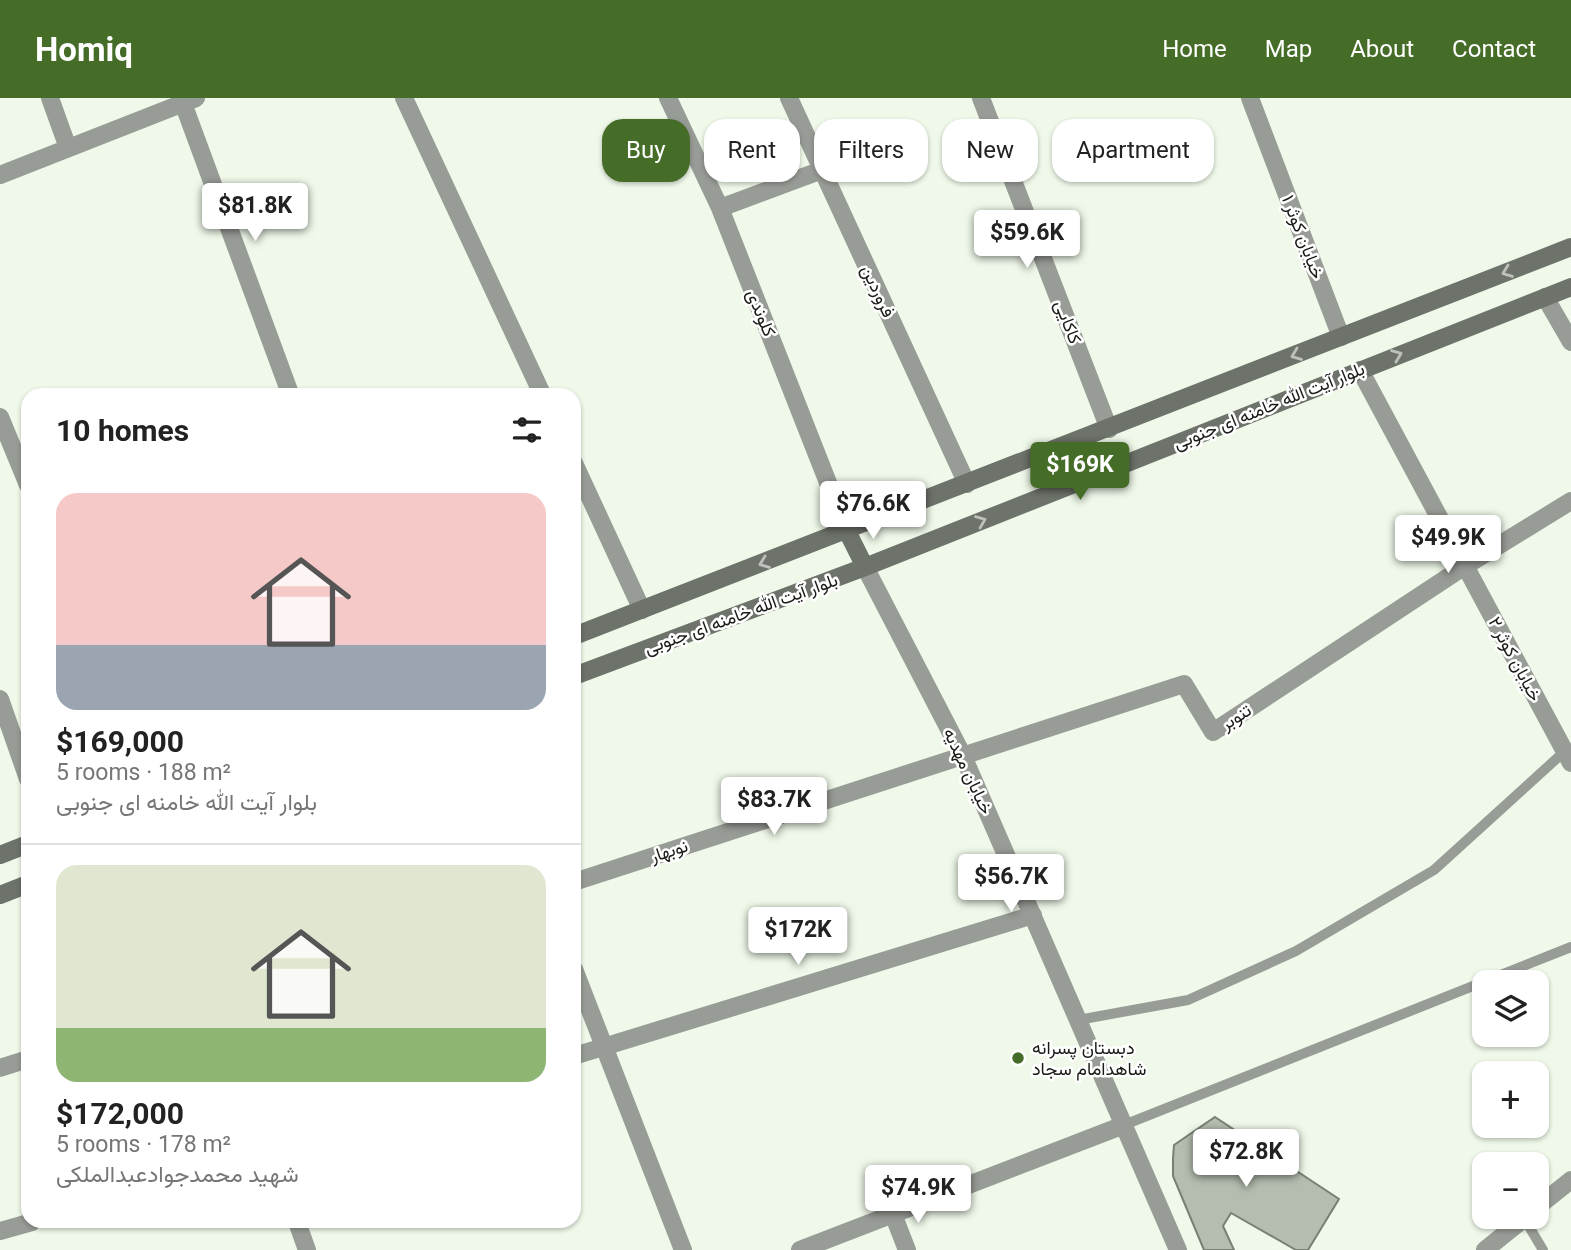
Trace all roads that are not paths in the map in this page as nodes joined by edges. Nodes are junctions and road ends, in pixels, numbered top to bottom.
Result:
1 (50, 98) edge
2 (404, 98) edge
3 (668, 98) edge
4 (789, 98) edge
5 (981, 98) edge
6 (1250, 98) edge
7 (189, 101) edge
8 (68, 148) junction
9 (814, 153) edge
10 (814, 173) edge
11 (0, 175) edge
12 (828, 182) edge
13 (720, 208) junction
14 (1571, 247) edge
15 (1571, 287) edge
16 (1545, 297) junction
17 (1341, 337) junction
18 (1571, 342) edge
19 (1360, 370) junction
20 (287, 388) edge
21 (539, 388) edge
22 (0, 416) edge
23 (1109, 429) junction
24 (21, 468) edge
25 (581, 478) edge
26 (967, 484) junction
27 (1571, 501) edge
28 (847, 531) junction
29 (1465, 566) junction
30 (865, 568) junction
31 (642, 610) junction
32 (581, 633) edge
33 (581, 673) edge
34 (0, 699) edge
35 (963, 756) junction
36 (1568, 757) edge
37 (21, 759) edge
38 (21, 847) edge
39 (0, 855) edge
40 (581, 880) edge
41 (21, 887) edge
42 (0, 895) edge
43 (1032, 915) junction
44 (1571, 947) edge
45 (581, 987) edge
46 (1078, 1020) junction
47 (604, 1046) junction
48 (581, 1054) edge
49 (21, 1061) edge
50 (0, 1068) edge
51 (1124, 1125) junction
52 (1571, 1180) edge
53 (1549, 1198) edge
54 (893, 1214) junction
55 (21, 1225) edge
56 (299, 1228) edge
57 (1511, 1229) edge
58 (1535, 1229) edge
59 (0, 1231) edge
60 (307, 1250) edge
61 (683, 1250) edge
62 (800, 1250) edge
63 (907, 1250) edge
64 (1178, 1250) edge
65 (1485, 1250) edge
66 (1543, 1250) edge

1 - 8 street
2 - 21 street
3 - 13 street, کلوندی
4 - 9 street, فروردین
5 - 23 street, کاکایی
6 - 17 street, خیابان کوثر ۱
7 - 8 street
7 - 20 street
8 - 11 street
10 - 13 street
12 - 26 street, فروردین
13 - 28 street, کلوندی
14 -> 17 main road, بلوار آیت الله خامنه ای جنوبی
15 - 16 main road, بلوار آیت الله خامنه ای جنوبی
16 - 18 street
19 -> 16 main road, بلوار آیت الله خامنه ای جنوبی
17 -> 23 main road, بلوار آیت الله خامنه ای جنوبی
19 - 29 street, خیابان کوثر ۲
30 -> 19 main road, بلوار آیت الله خامنه ای جنوبی
22 - 24 street
23 - 26 main road, بلوار آیت الله خامنه ای جنوبی
25 - 31 street
26 - 28 main road, بلوار آیت الله خامنه ای جنوبی
27 - 29 street
28 - 30 main road
28 -> 31 main road, بلوار آیت الله خامنه ای جنوبی
29 - 35 street, تنوبر
29 - 36 street, خیابان کوثر ۲
30 - 33 main road, بلوار آیت الله خامنه ای جنوبی
30 - 35 street, خیابان مهدیه
31 - 32 main road, بلوار آیت الله خامنه ای جنوبی
34 - 37 street
35 - 40 street, نوبهار
35 - 43 street, خیابان مهدیه
36 - 46 lane
38 - 39 main road
41 - 42 main road
43 - 46 street, خیابان مهدیه
43 - 47 street
44 - 51 lane
45 - 47 street
46 - 51 street, خیابان مهدیه
47 - 48 street
47 - 61 street
49 - 50 street
51 - 54 street
51 - 64 street, خیابان مهدیه
52 - 53 street
54 - 62 street
54 - 63 street
55 - 59 street
56 - 60 street
57 - 65 street
58 - 66 lane

